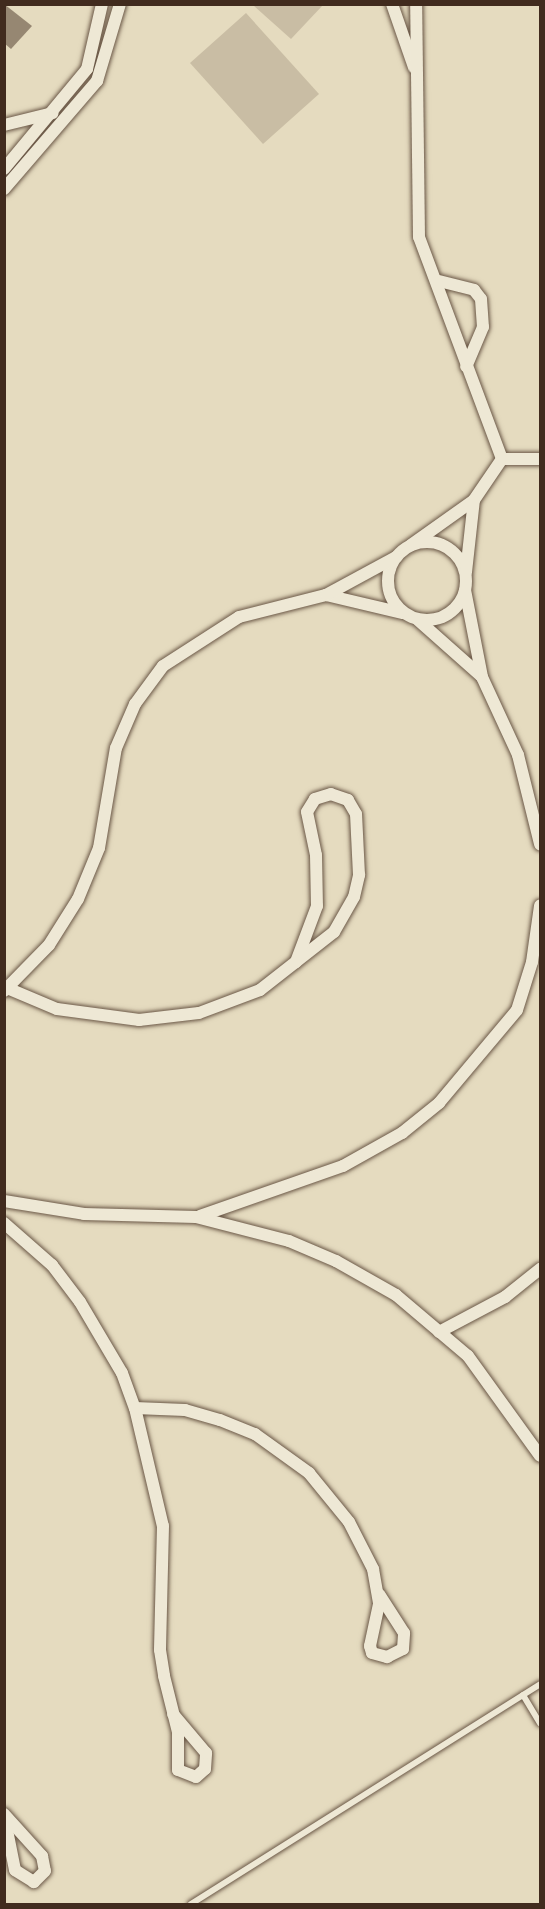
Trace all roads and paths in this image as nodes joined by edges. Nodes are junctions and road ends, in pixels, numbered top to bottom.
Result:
1 (102, 4) edge
2 (120, 4) edge
3 (392, 4) edge
4 (416, 4) edge
5 (416, 74) junction
6 (82, 102) junction
7 (56, 112) junction
8 (4, 125) edge
9 (4, 169) edge
10 (4, 189) edge
11 (439, 281) junction
12 (466, 367) junction
13 (501, 459) junction
14 (540, 459) edge
15 (474, 500) junction
16 (411, 545) junction
17 (396, 556) junction
18 (465, 585) junction
19 (326, 595) junction
20 (411, 616) junction
21 (482, 677) junction
22 (540, 844) edge
23 (540, 906) edge
24 (536, 959) edge
25 (296, 962) junction
26 (6, 990) edge
27 (4, 1201) edge
28 (245, 1203) junction
29 (18, 1204) junction
30 (196, 1217) junction
31 (6, 1224) edge
32 (245, 1228) junction
33 (540, 1269) edge
34 (439, 1332) junction
35 (135, 1408) junction
36 (540, 1456) edge
37 (379, 1594) junction
38 (540, 1684) edge
39 (523, 1695) junction
40 (173, 1714) junction
41 (540, 1723) edge
42 (4, 1814) edge
43 (191, 1905) edge

1 - 7 street
2 - 6 street
3 - 5 street
4 - 5 street
5 - 11 street
6 - 7 street
6 - 10 street
7 - 8 street
7 - 9 street
11 - 12 street
11 - 12 street
12 - 13 street
13 - 14 street
13 - 15 street
15 - 16 street
15 - 18 street
16 - 17 street
16 - 18 street
17 - 19 street
17 - 20 street
18 - 20 street
18 - 21 street
19 - 20 street
19 - 26 street
20 - 21 street
21 - 22 street
23 - 24 street
24 - 28 street
25 - 25 street
25 - 26 street
27 - 29 street
28 - 30 street
28 - 32 street
29 - 30 street
29 - 31 street
30 - 32 street
31 - 35 street
32 - 34 street
33 - 34 street
34 - 36 street
35 - 37 street
35 - 40 street
37 - 37 street
38 - 39 lane
39 - 41 lane
39 - 43 lane
40 - 40 street
42 - 42 street

